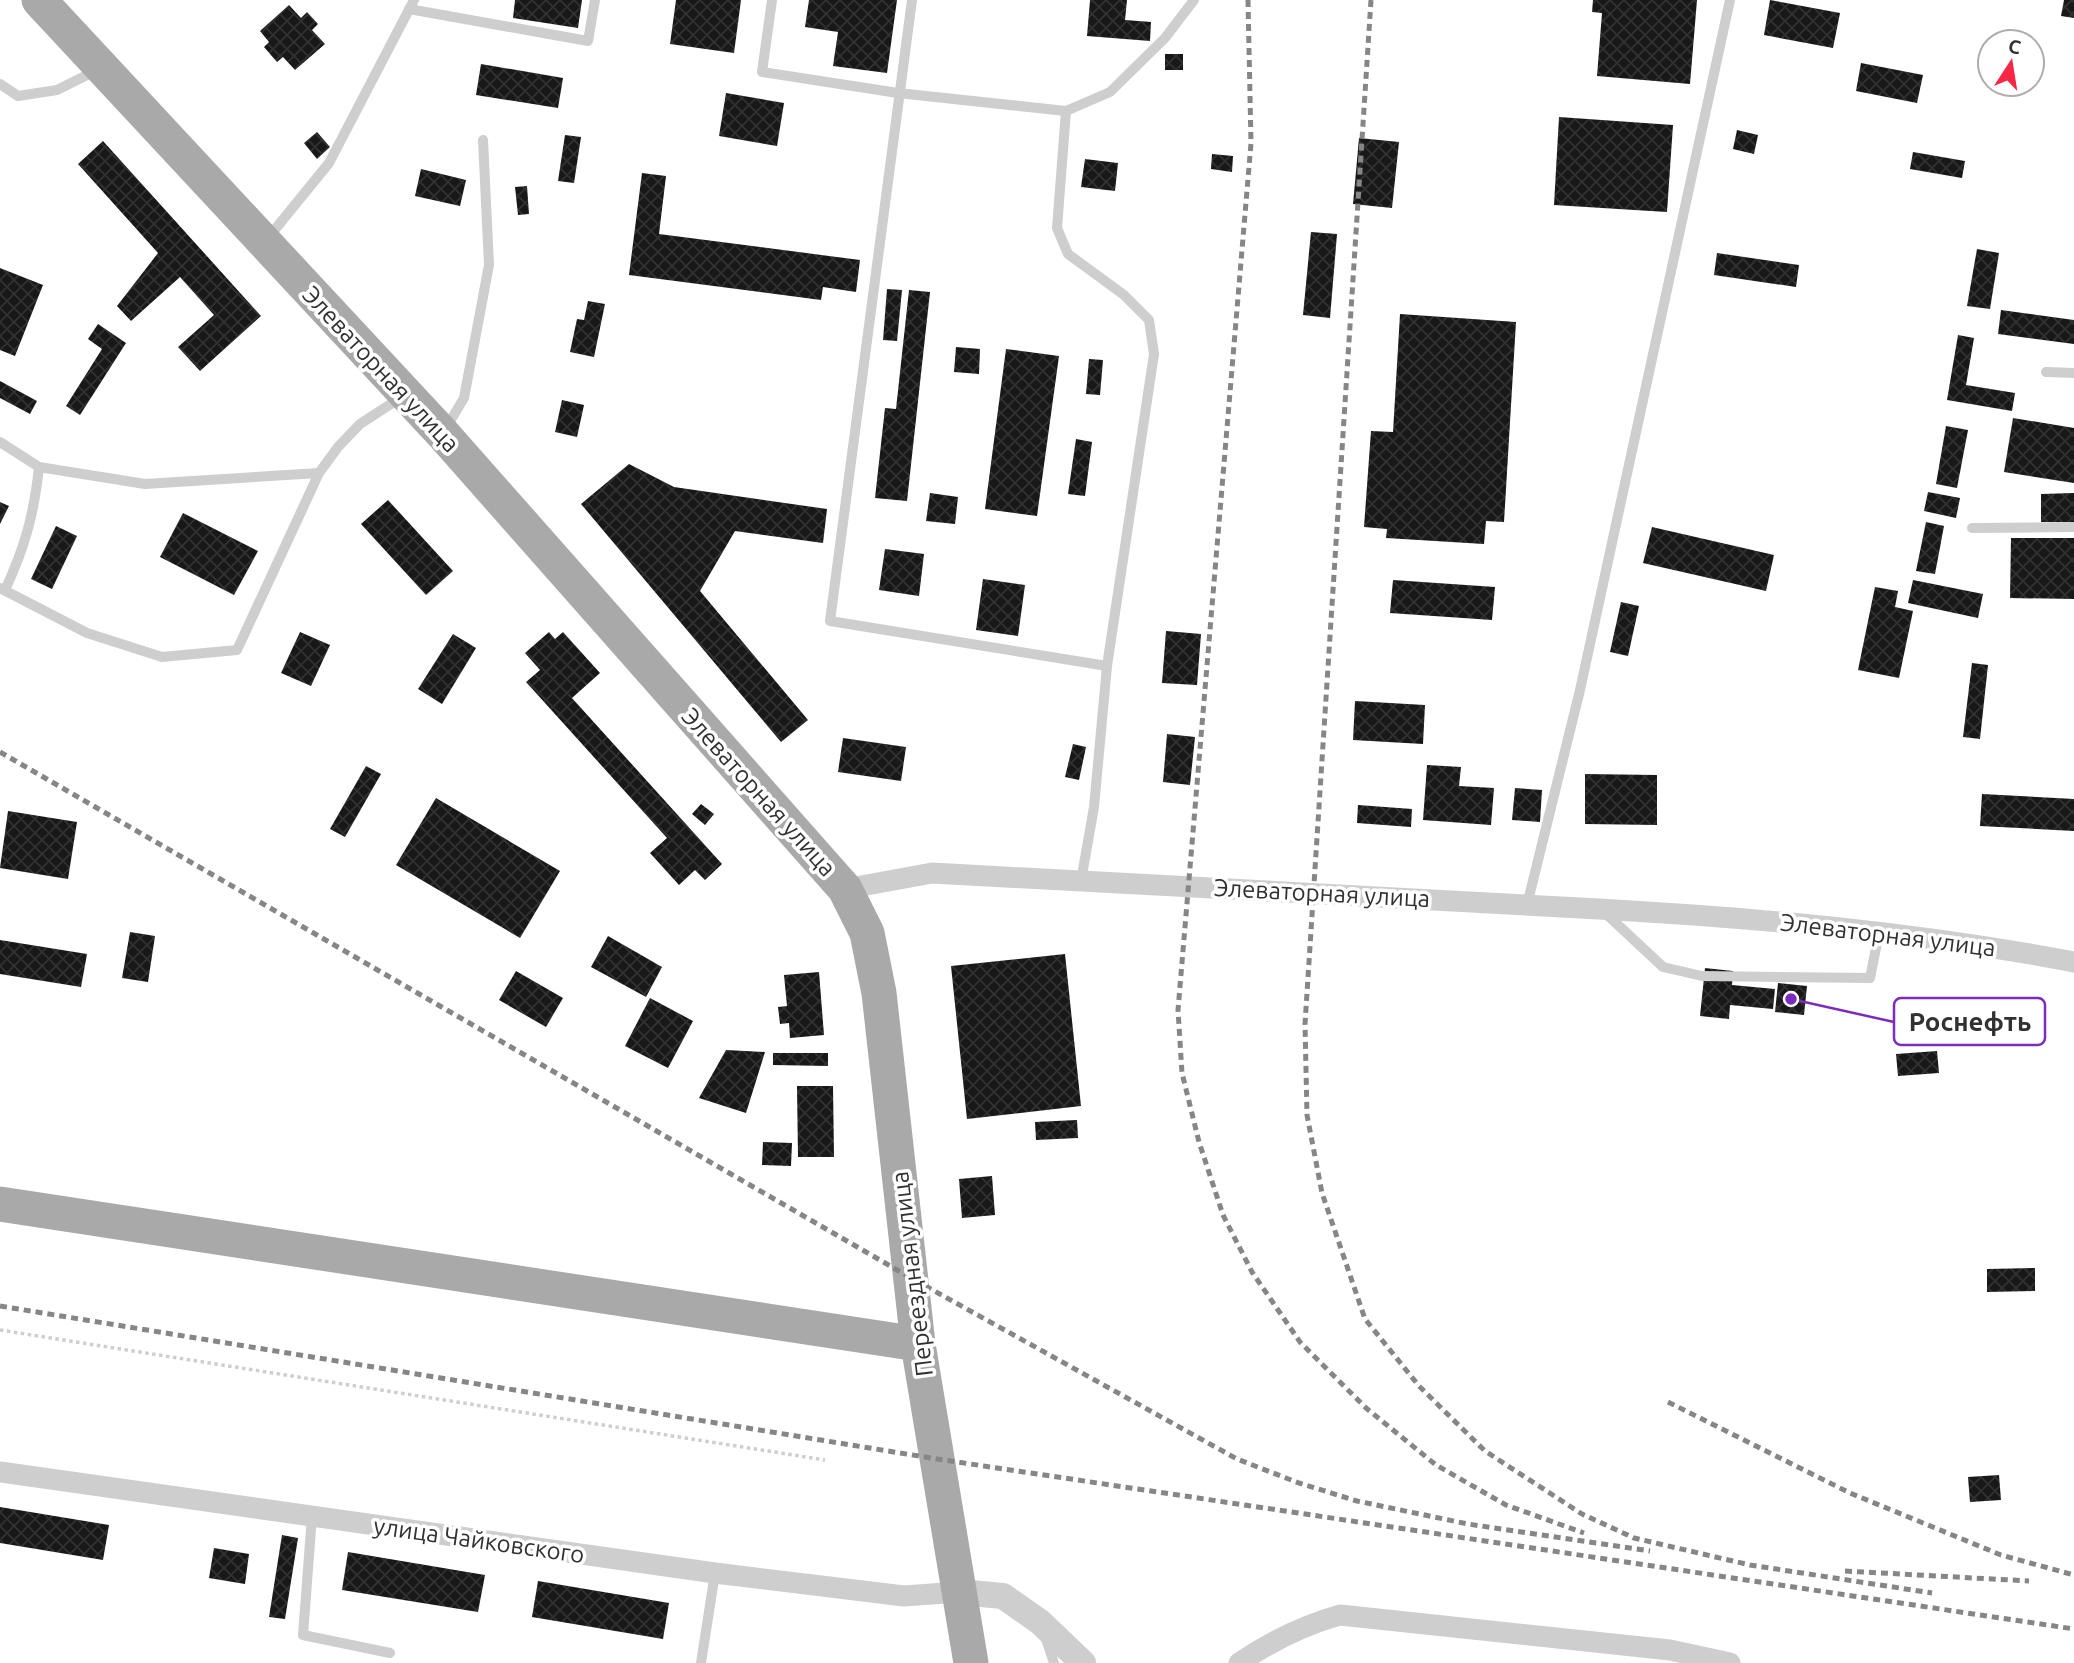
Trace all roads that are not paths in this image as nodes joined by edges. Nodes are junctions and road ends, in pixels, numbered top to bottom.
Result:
1 (39, 0) edge
2 (595, 0) edge
3 (772, 0) edge
4 (912, 0) edge
5 (1194, 0) edge
6 (1730, 0) edge
7 (411, 4) edge
8 (101, 68) junction
9 (0, 84) edge
10 (898, 93) junction
11 (1066, 111) junction
12 (483, 140) dead end
13 (264, 243) junction
14 (2046, 372) dead end
15 (2074, 373) edge
16 (406, 394) junction
17 (443, 434) junction
18 (0, 442) edge
19 (40, 467) junction
20 (319, 473) junction
21 (2074, 527) edge
22 (1972, 528) dead end
23 (3, 589) edge
24 (1107, 666) junction
25 (1081, 881) junction
26 (845, 889) junction
27 (1527, 905) junction
28 (1600, 909) junction
29 (1879, 933) junction
30 (2074, 962) edge
31 (0, 1204) edge
32 (918, 1344) junction
33 (0, 1472) edge
34 (312, 1516) junction
35 (715, 1573) junction
36 (959, 1592) junction
37 (1040, 1622) junction
38 (390, 1653) dead end
39 (701, 1663) edge
40 (971, 1663) edge
41 (1054, 1663) edge
42 (1083, 1663) edge
43 (1239, 1663) edge
44 (1730, 1663) edge

1 - 8 main road, Элеваторная улица
2 - 7 lane
3 - 10 lane
4 - 10 lane
5 - 11 lane
6 - 27 lane
7 - 13 lane
8 - 9 lane
8 - 13 main road, Элеваторная улица
10 - 11 lane
10 - 24 lane
11 - 24 lane
12 - 17 lane
13 - 16 main road, Элеваторная улица
14 - 15 lane
16 - 17 main road, Элеваторная улица
16 - 20 lane
17 - 26 main road, Элеваторная улица
18 - 19 lane
19 - 20 lane
19 - 23 lane
20 - 23 lane
21 - 22 lane
24 - 25 lane
25 - 26 street, Элеваторная улица
25 - 27 street, Элеваторная улица
26 - 32 main road, Переездная улица
27 - 28 street, Элеваторная улица
28 - 29 street, Элеваторная улица
28 - 29 lane
29 - 30 street, Элеваторная улица
31 - 32 main road
32 - 36 main road, Переездная улица
33 - 34 street, улица Чайковского
34 - 35 street, улица Чайковского
34 - 38 lane
35 - 36 street, улица Чайковского
35 - 39 lane
36 - 37 street
36 - 40 main road, Переездная улица
37 - 41 lane
37 - 42 street
43 - 44 street

